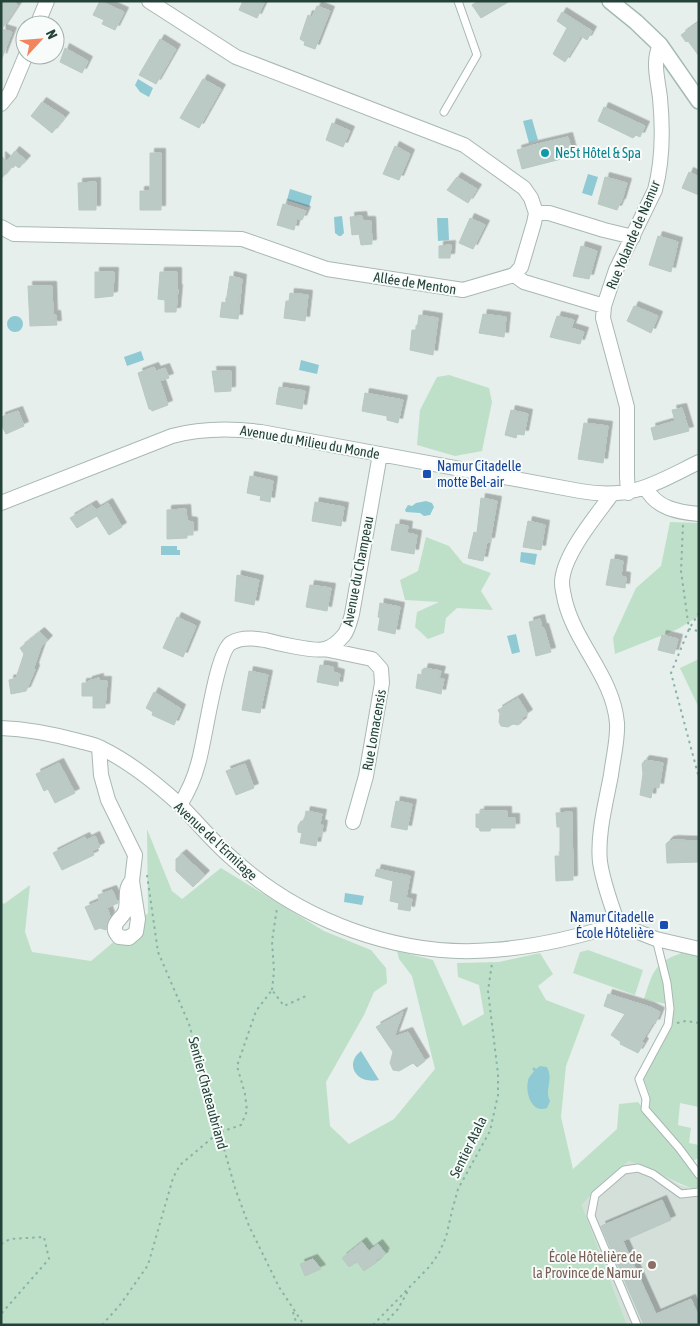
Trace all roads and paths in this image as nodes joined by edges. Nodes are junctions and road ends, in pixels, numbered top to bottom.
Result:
1 (47, 1) edge
2 (149, 1) edge
3 (458, 1) edge
4 (610, 1) edge
5 (41, 15) edge
6 (660, 45) junction
7 (22, 65) edge
8 (699, 101) edge
9 (1, 104) edge
10 (444, 112) dead end
11 (536, 213) junction
12 (1, 218) edge
13 (8, 230) edge
14 (633, 237) junction
15 (514, 275) junction
16 (604, 306) junction
17 (380, 454) junction
18 (699, 462) edge
19 (646, 488) junction
20 (628, 493) junction
21 (612, 494) junction
22 (1, 504) edge
23 (683, 511) junction
24 (699, 514) edge
25 (699, 613) edge
26 (688, 629) junction
27 (699, 631) edge
28 (324, 649) junction
29 (1, 728) edge
30 (100, 747) junction
31 (699, 778) edge
32 (180, 805) junction
33 (354, 822) dead end
34 (136, 855) junction
35 (132, 881) dead end
36 (279, 896) junction
37 (618, 924) junction
38 (656, 939) junction
39 (699, 949) edge
40 (493, 950) junction
41 (272, 990) junction
42 (306, 996) dead end
43 (699, 1023) edge
44 (668, 1025) junction
45 (218, 1133) junction
46 (699, 1175) edge
47 (699, 1192) edge
48 (1, 1244) edge
49 (412, 1284) junction
50 (293, 1310) junction
51 (1, 1314) edge
52 (102, 1325) edge
53 (297, 1325) edge
54 (304, 1325) edge
55 (373, 1325) edge
56 (383, 1325) edge
57 (637, 1325) edge

1 - 5 street
2 - 11 street
3 - 10 lane
4 - 6 main road
6 - 8 main road
6 - 14 street, Rue Yolande de Namur
7 - 9 street
11 - 14 street
11 - 15 street
12 - 13 street, Allée de Menton
13 - 15 street, Allée de Menton
14 - 16 street, Rue Yolande de Namur
15 - 16 street, Rue Yolande de Namur
16 - 20 street, Rue Yolande de Namur
17 - 21 street, Avenue du Milieu du Monde
17 - 22 street, Avenue du Milieu du Monde
17 - 28 street, Avenue du Champeau
18 - 19 street, Avenue du Milieu du Monde
19 - 20 street, Avenue du Milieu du Monde
19 - 23 street
20 - 21 street, Avenue du Milieu du Monde
21 - 37 street
23 - 24 street
23 - 26 path
25 - 26 path
26 - 27 path
26 - 31 path
28 - 32 street
28 - 33 street, Rue Lomacensis
29 - 30 street, Avenue de l'Ermitage
30 - 32 street, Avenue de l'Ermitage
30 - 34 street
32 - 36 street, Avenue de l'Ermitage
34 - 35 street
34 - 45 path, Sentier Chateaubriand
36 - 40 street, Avenue de l'Ermitage
36 - 41 path
37 - 38 street
37 - 40 street, Avenue de l'Ermitage
38 - 39 street
38 - 44 lane
40 - 49 path, Sentier Atala
41 - 42 path
41 - 45 path
43 - 44 path
44 - 46 lane
45 - 50 path, Sentier Chateaubriand
45 - 52 path
47 - 57 lane
48 - 51 path
49 - 55 path, Sentier Atala
49 - 56 path
50 - 53 path
50 - 54 path, Sentier Chateaubriand

